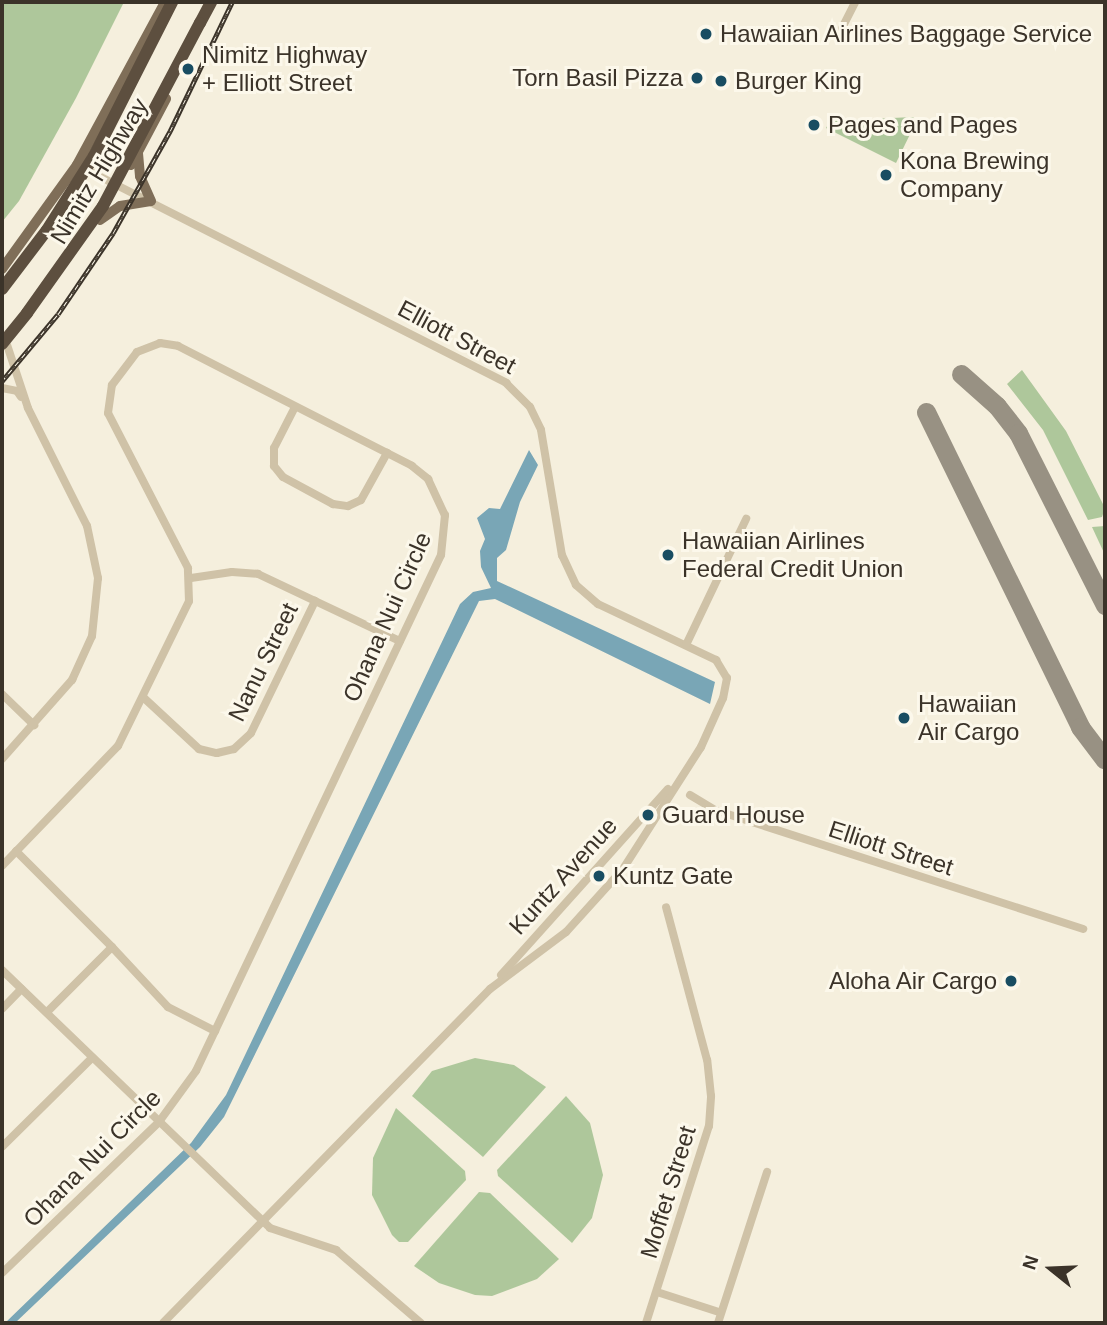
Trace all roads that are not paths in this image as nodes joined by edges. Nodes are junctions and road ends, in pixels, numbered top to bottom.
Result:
1 (165, 2) edge
2 (172, 2) edge
3 (213, 2) edge
4 (855, 2) edge
5 (839, 34) dead end
6 (138, 153) junction
7 (77, 165) junction
8 (120, 185) junction
9 (152, 201) junction
10 (100, 220) junction
11 (2, 269) edge
12 (2, 289) edge
13 (3, 345) edge
14 (2, 388) edge
15 (295, 407) junction
16 (28, 408) junction
17 (387, 453) junction
18 (746, 519) dead end
19 (191, 578) junction
20 (314, 601) junction
21 (400, 641) junction
22 (686, 645) junction
23 (2, 694) edge
24 (144, 698) junction
25 (34, 725) junction
26 (2, 759) edge
27 (676, 783) junction
28 (690, 795) dead end
29 (16, 851) junction
30 (2, 866) edge
31 (666, 907) dead end
32 (1083, 929) dead end
33 (112, 947) junction
34 (2, 970) edge
35 (496, 983) junction
36 (21, 989) junction
37 (2, 1009) edge
38 (47, 1012) junction
39 (215, 1031) junction
40 (92, 1058) junction
41 (159, 1122) junction
42 (2, 1147) edge
43 (766, 1172) dead end
44 (264, 1223) junction
45 (2, 1273) edge
46 (657, 1292) junction
47 (719, 1312) junction
48 (163, 1323) edge
49 (421, 1323) edge
50 (646, 1323) edge
51 (718, 1323) edge

1 - 7 main road, Nimitz Highway
2 - 12 highway, bridge
3 - 6 main road, Nimitz Highway
3 - 13 highway, bridge
4 - 5 street
6 - 8 main road, Nimitz Highway
6 - 9 main road
7 - 8 street, Elliott Street
7 - 11 main road, Nimitz Highway
8 - 9 street, Elliott Street
8 - 10 main road, Nimitz Highway
9 - 10 main road
9 - 22 street, Elliott Street
10 - 13 main road, Nimitz Highway
13 - 16 street
14 - 16 street
15 - 17 street, Ohana Nui Circle
15 - 17 street
15 - 19 street, Ohana Nui Circle
16 - 25 street
17 - 21 street, Ohana Nui Circle
18 - 22 street
19 - 20 street
19 - 24 street
20 - 21 street
20 - 24 street, Nanu Street
21 - 39 street, Ohana Nui Circle
22 - 27 street, Elliott Street
23 - 25 street
24 - 29 street
25 - 26 street
27 - 35 street, Kuntz Avenue
27 - 35 street, Kuntz Avenue
28 - 32 street, Elliott Street
29 - 30 street
29 - 33 street
31 - 46 street, Moffet Street
33 - 38 street
33 - 39 street
34 - 36 street
35 - 44 street, Kuntz Avenue
36 - 37 street
36 - 38 street
38 - 40 street
39 - 41 street, Ohana Nui Circle
40 - 41 street
40 - 42 street
41 - 44 street
41 - 45 street, Ohana Nui Circle
43 - 47 street
44 - 48 street, Kuntz Avenue
44 - 49 street
46 - 47 street
46 - 50 street, Moffet Street
47 - 51 street

